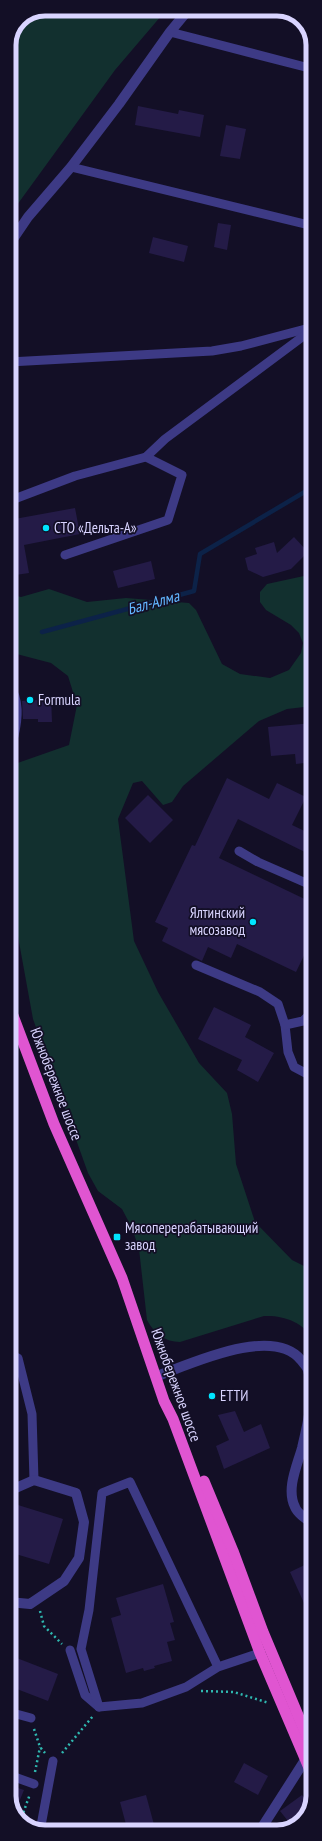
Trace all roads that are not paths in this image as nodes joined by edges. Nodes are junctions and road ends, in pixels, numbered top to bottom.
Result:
1 (183, 16) edge
2 (170, 32) junction
3 (306, 67) edge
4 (71, 166) junction
5 (306, 224) edge
6 (16, 235) edge
7 (306, 330) edge
8 (306, 333) edge
9 (16, 362) edge
10 (146, 457) junction
11 (16, 499) edge
12 (64, 554) dead end
13 (16, 699) edge
14 (16, 728) edge
15 (239, 852) dead end
16 (306, 883) edge
17 (196, 965) dead end
18 (16, 1015) edge
19 (306, 1017) edge
20 (16, 1024) edge
21 (285, 1025) junction
22 (306, 1073) edge
23 (16, 1357) edge
24 (306, 1366) edge
25 (160, 1375) junction
26 (168, 1402) junction
27 (306, 1428) edge
28 (34, 1480) junction
29 (16, 1488) edge
30 (306, 1517) edge
31 (16, 1603) edge
32 (70, 1650) road end
33 (260, 1654) junction
34 (218, 1667) junction
35 (99, 1707) junction
36 (16, 1714) edge
37 (30, 1718) road end
38 (306, 1731) edge
39 (305, 1760) joint
40 (53, 1761) road end
41 (16, 1778) edge
42 (34, 1784) dead end
43 (41, 1825) edge
44 (263, 1825) edge

1 - 2 street
2 - 3 lane
2 - 4 street
4 - 5 lane
4 - 6 street
7 - 9 lane
8 - 10 lane
10 - 11 lane
10 - 12 lane
13 - 14 lane
15 - 16 lane
17 - 21 lane
18 - 25 highway, Южнобережное шоссе
19 - 21 lane
20 - 26 highway, Южнобережное шоссе
21 - 22 lane
23 - 28 lane
24 - 25 street
25 - 26 highway, Южнобережное шоссе
26 - 33 highway, Южнобережное шоссе
26 - 38 highway, Южнобережное шоссе
27 - 30 street
28 - 29 street
28 - 31 street
32 - 35 lane
33 - 34 lane
33 - 39 highway, Южнобережное шоссе
34 - 35 lane
34 - 35 lane
36 - 37 lane
39 - 44 street
40 - 43 lane
41 - 42 lane

